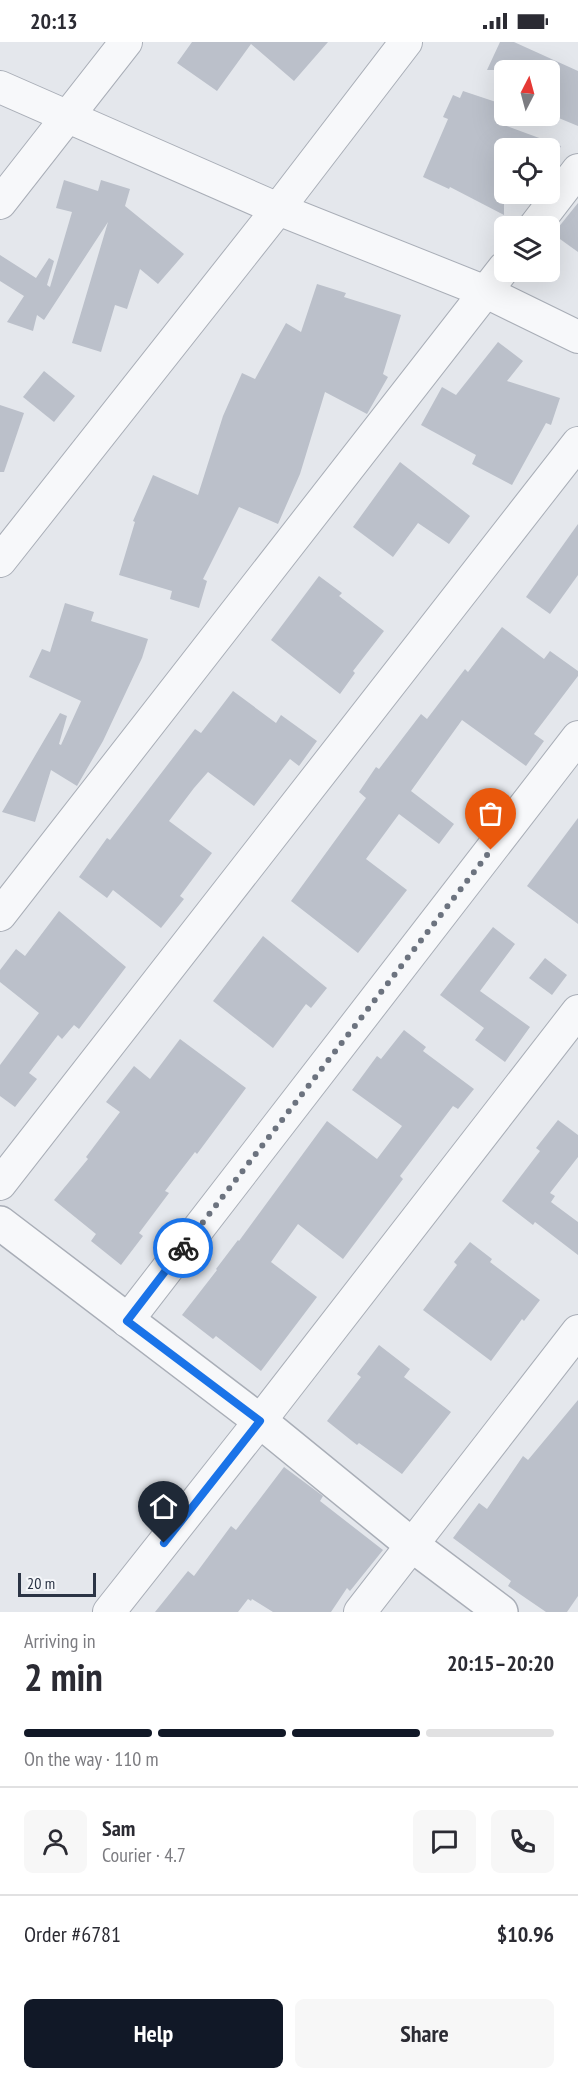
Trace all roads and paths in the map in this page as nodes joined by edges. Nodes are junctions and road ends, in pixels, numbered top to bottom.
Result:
1 (126, 42) edge
2 (406, 42) edge
3 (0, 87) edge
4 (66, 117) junction
5 (578, 170) edge
6 (0, 202) edge
7 (278, 209) junction
8 (543, 216) edge
9 (494, 280) edge
10 (494, 281) edge
11 (498, 282) edge
12 (578, 337) edge
13 (578, 443) edge
14 (0, 561) edge
15 (578, 737) edge
16 (0, 915) edge
17 (578, 1011) edge
18 (0, 1184) edge
19 (0, 1223) edge
20 (127, 1321) junction
21 (578, 1331) edge
22 (260, 1421) junction
23 (412, 1545) junction
24 (109, 1612) edge
25 (360, 1612) edge
26 (501, 1612) edge

1 - 4 street
2 - 7 street
3 - 4 street
4 - 6 street
4 - 7 street
5 - 8 street
7 - 9 street
7 - 14 street
10 - 16 street
11 - 12 street
13 - 18 street
15 - 20 street
17 - 22 street
19 - 20 street
20 - 22 street
21 - 23 street
22 - 23 street
22 - 24 street
23 - 25 street
23 - 26 street

